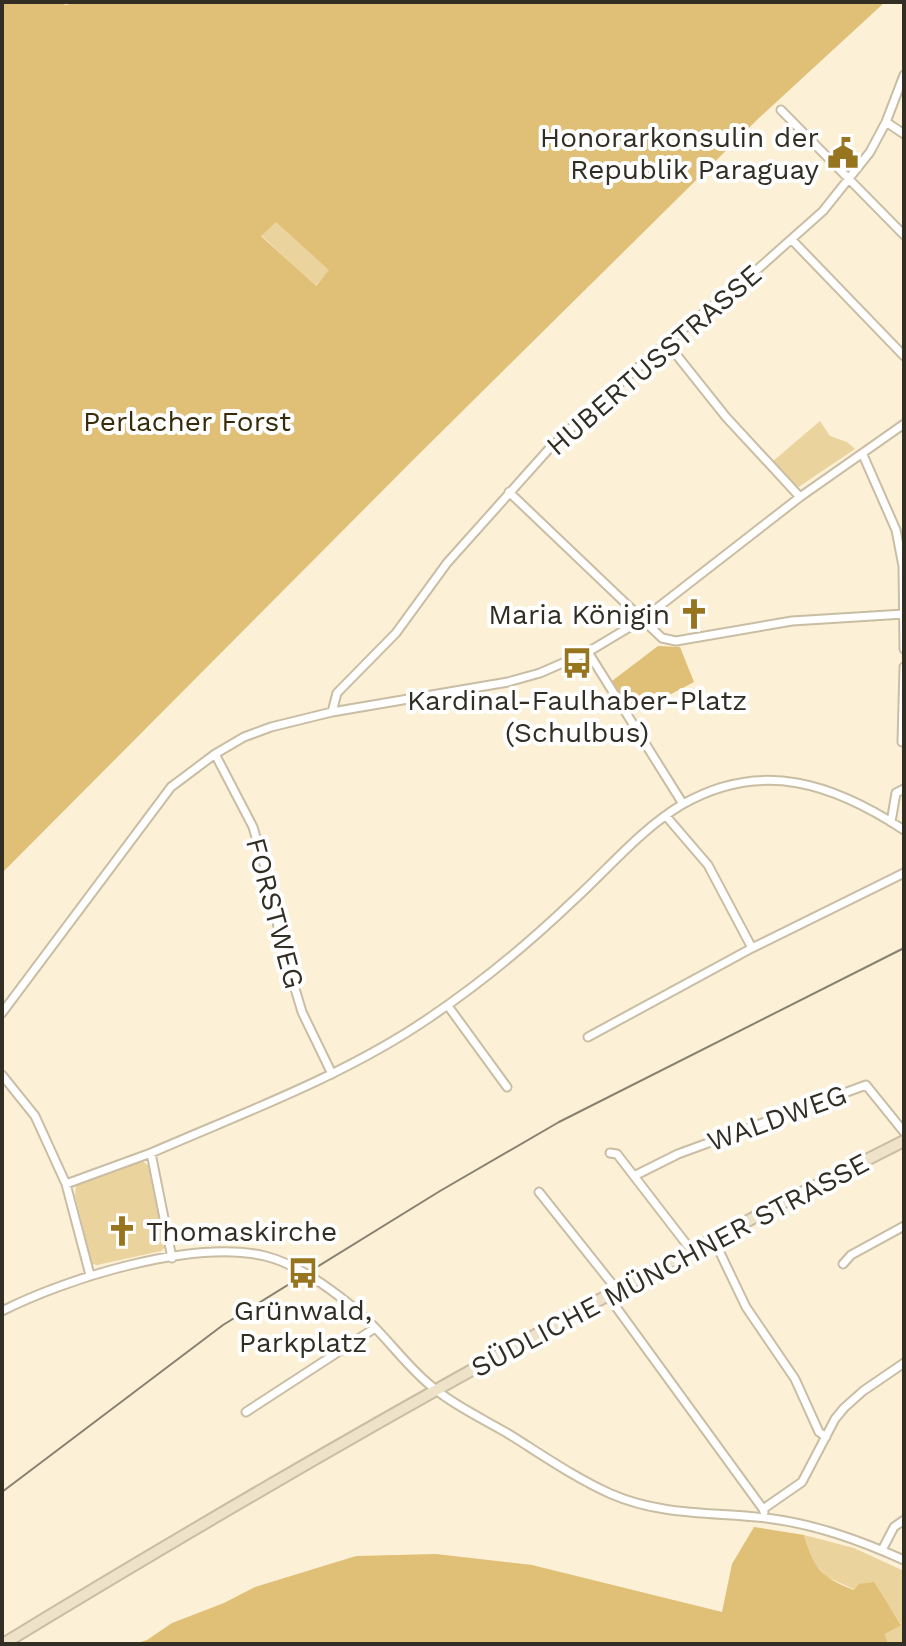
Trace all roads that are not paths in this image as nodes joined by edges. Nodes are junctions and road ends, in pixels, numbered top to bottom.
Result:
1 (904, 75) edge
2 (781, 110) dead end
3 (886, 122) junction
4 (904, 134) edge
5 (849, 179) junction
6 (904, 235) edge
7 (792, 240) junction
8 (667, 343) junction
9 (904, 356) edge
10 (904, 424) edge
11 (863, 455) junction
12 (509, 492) junction
13 (800, 497) junction
14 (900, 529) edge
15 (904, 614) edge
16 (643, 619) junction
17 (904, 649) edge
18 (588, 652) junction
19 (904, 667) edge
20 (332, 712) junction
21 (902, 742) edge
22 (215, 754) junction
23 (904, 789) edge
24 (683, 804) junction
25 (666, 816) junction
26 (891, 822) junction
27 (904, 830) edge
28 (904, 873) edge
29 (752, 948) junction
30 (448, 1006) junction
31 (2, 1013) edge
32 (588, 1037) dead end
33 (332, 1074) junction
34 (2, 1075) edge
35 (507, 1087) dead end
36 (904, 1132) edge
37 (904, 1141) edge
38 (151, 1153) junction
39 (610, 1153) dead end
40 (634, 1176) junction
41 (66, 1184) junction
42 (539, 1192) dead end
43 (904, 1226) edge
44 (713, 1238) junction
45 (691, 1250) junction
46 (172, 1258) junction
47 (843, 1264) dead end
48 (90, 1275) junction
49 (612, 1293) junction
50 (2, 1311) edge
51 (375, 1328) junction
52 (904, 1363) edge
53 (436, 1389) junction
54 (246, 1412) dead end
55 (826, 1437) junction
56 (763, 1509) junction
57 (766, 1518) junction
58 (904, 1520) edge
59 (882, 1550) junction
60 (904, 1560) edge
61 (3, 1644) edge

1 - 3 street, HUBERTUSSTRASSE
2 - 5 street
3 - 4 street
3 - 5 street, HUBERTUSSTRASSE
5 - 6 street
5 - 7 street, HUBERTUSSTRASSE
7 - 8 street, HUBERTUSSTRASSE
7 - 9 street
8 - 12 street, HUBERTUSSTRASSE
8 - 13 street
10 - 11 street
11 - 13 street
11 - 14 street
12 - 16 street
12 - 20 street, HUBERTUSSTRASSE
13 - 16 street
14 - 15 street
15 - 16 street
15 - 17 street
16 - 18 street
18 - 20 street
18 - 24 street
19 - 21 street
20 - 22 street
22 - 31 street
22 - 33 street, FORSTWEG
23 - 26 street
24 - 25 street
24 - 26 street
25 - 29 street
25 - 30 street
26 - 27 street
28 - 29 street
29 - 32 street
30 - 33 street
30 - 35 street
33 - 38 street
34 - 41 street
36 - 40 street, WALDWEG
37 - 44 main road, SÜDLICHE MÜNCHNER STRASSE
38 - 41 street
38 - 46 street
39 - 40 street
40 - 45 street
41 - 48 street
42 - 49 street
43 - 47 street
44 - 45 main road, SÜDLICHE MÜNCHNER STRASSE
44 - 55 street
45 - 49 main road, SÜDLICHE MÜNCHNER STRASSE
46 - 48 street
46 - 51 street
48 - 50 street
49 - 53 main road, SÜDLICHE MÜNCHNER STRASSE
49 - 56 street
51 - 53 street
51 - 54 street
52 - 55 street
53 - 57 street
53 - 61 main road, SÜDLICHE MÜNCHNER STRASSE
55 - 56 street
56 - 57 street
57 - 59 street
58 - 59 street
59 - 60 street

